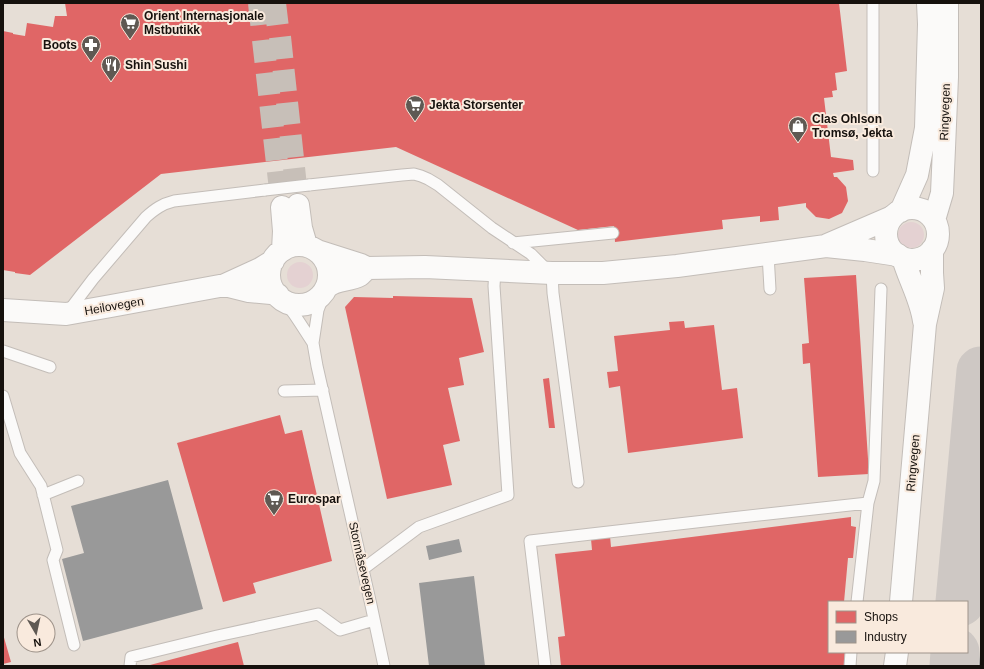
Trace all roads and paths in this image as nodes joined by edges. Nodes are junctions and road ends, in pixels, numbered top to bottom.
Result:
1 (873, 3) edge
2 (928, 3) edge
3 (948, 3) edge
4 (873, 170) dead end
5 (896, 214) junction
6 (934, 220) junction
7 (613, 233) dead end
8 (513, 243) junction
9 (826, 246) junction
10 (312, 248) junction
11 (932, 250) junction
12 (768, 254) junction
13 (278, 256) junction
14 (900, 257) junction
15 (367, 268) junction
16 (495, 270) junction
17 (551, 273) junction
18 (225, 285) junction
19 (326, 288) junction
20 (770, 288) dead end
21 (881, 288) dead end
22 (281, 298) junction
23 (3, 310) edge
24 (66, 314) junction
25 (925, 324) junction
26 (313, 343) junction
27 (3, 351) edge
28 (50, 367) dead end
29 (323, 390) junction
30 (284, 391) dead end
31 (3, 396) edge
32 (78, 481) dead end
33 (578, 482) dead end
34 (43, 495) junction
35 (868, 503) junction
36 (363, 569) junction
37 (857, 601) edge
38 (901, 601) edge
39 (374, 620) junction
40 (74, 645) dead end
41 (851, 653) edge
42 (896, 653) edge
43 (130, 666) edge
44 (384, 666) edge
45 (545, 666) edge
46 (850, 666) edge
47 (895, 666) edge

1 - 4 lane
2 - 5 street, Ringvegen
3 - 6 street, Ringvegen
5 - 6 street
5 - 9 street
5 - 14 street
6 - 11 street
7 - 8 lane
8 - 17 lane
8 - 24 lane, bridge
9 - 12 street
9 - 14 street
10 - 13 street
10 - 13 street
10 - 15 street
10 - 19 street
11 - 14 street
11 - 25 street, Ringvegen
12 - 17 street
12 - 20 lane
13 - 18 street
13 - 22 street
14 - 25 street, Ringvegen
15 - 16 street
15 - 19 street
16 - 17 street
16 - 36 lane
17 - 33 lane
18 - 22 street
18 - 24 street, Heilovegen
19 - 22 street
19 - 26 lane
21 - 35 lane
22 - 26 lane
23 - 24 street, Heilovegen
25 - 38 street, Ringvegen
26 - 29 lane, Stormåsevegen
27 - 28 lane
29 - 30 lane
29 - 36 lane, Stormåsevegen
31 - 34 lane
32 - 34 lane
34 - 40 lane
35 - 37 lane
35 - 45 lane
36 - 39 lane, Stormåsevegen
39 - 43 lane
39 - 44 lane, Stormåsevegen
41 - 46 lane
42 - 47 street

